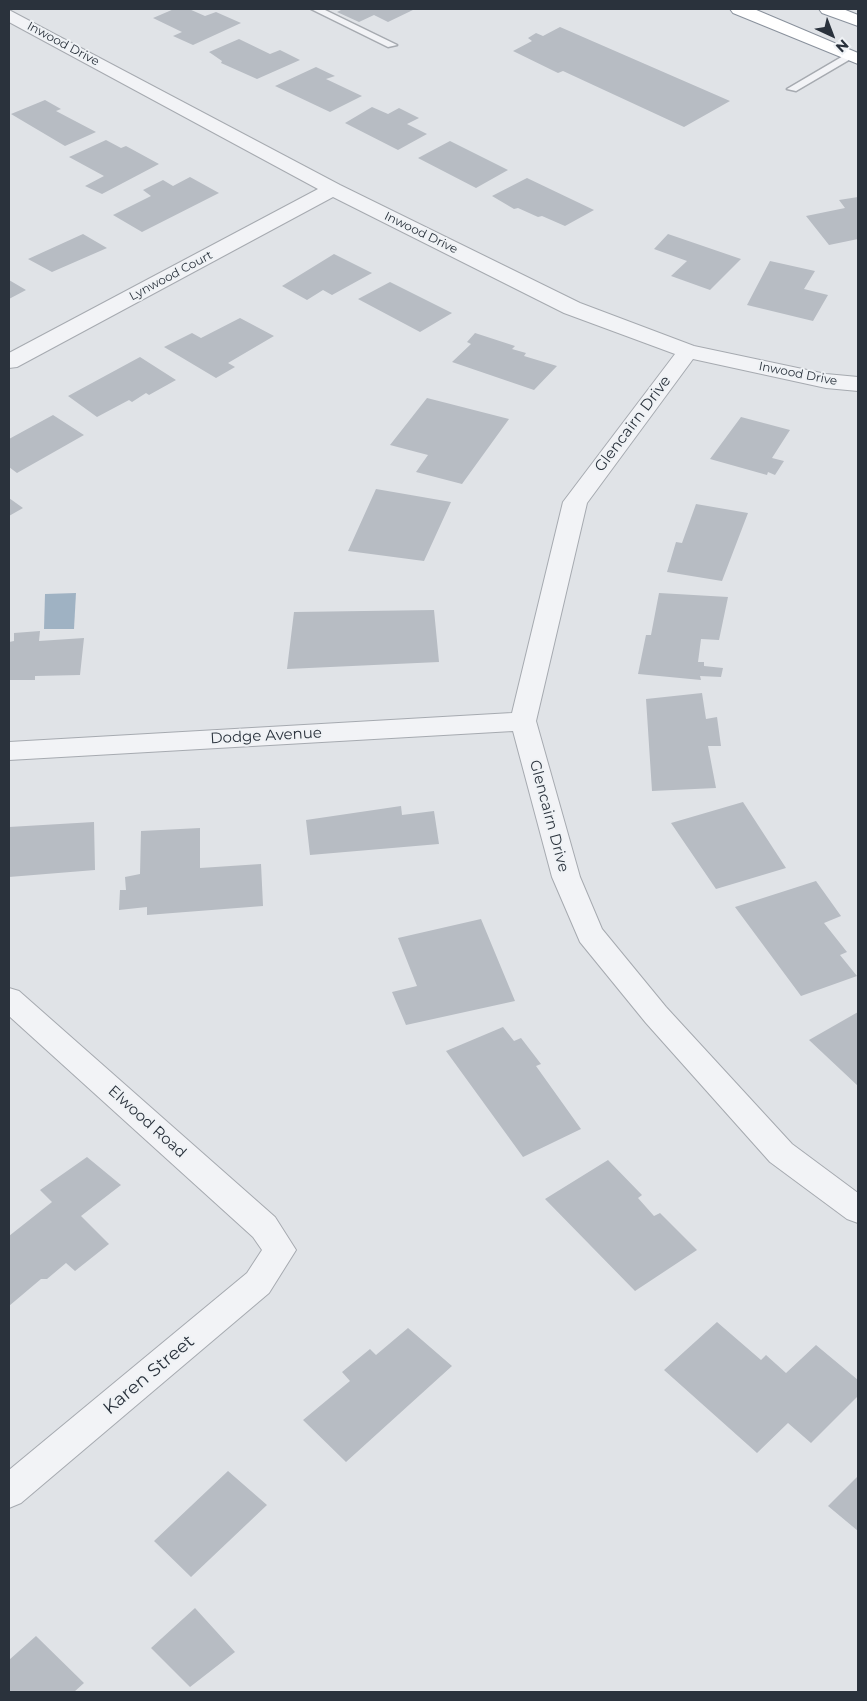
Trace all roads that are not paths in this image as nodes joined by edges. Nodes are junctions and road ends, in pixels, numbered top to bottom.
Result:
1 (316, 9) edge
2 (739, 9) edge
3 (828, 9) edge
4 (9, 15) edge
5 (858, 21) edge
6 (392, 45) dead end
7 (854, 57) edge
8 (792, 89) dead end
9 (333, 189) junction
10 (688, 350) junction
11 (9, 362) edge
12 (858, 384) edge
13 (523, 721) junction
14 (9, 751) edge
15 (9, 999) edge
16 (858, 1210) edge
17 (280, 1250) joint
18 (9, 1492) edge

1 - 6 lane
2 - 7 highway
3 - 5 highway
4 - 9 street, Inwood Drive
7 - 8 lane
9 - 10 street, Inwood Drive
9 - 11 street, Lynwood Court
10 - 12 street, Inwood Drive
10 - 13 street, Glencairn Drive
13 - 14 street, Dodge Avenue
13 - 16 street, Glencairn Drive
15 - 17 street, Elwood Road
17 - 18 street, Karen Street

